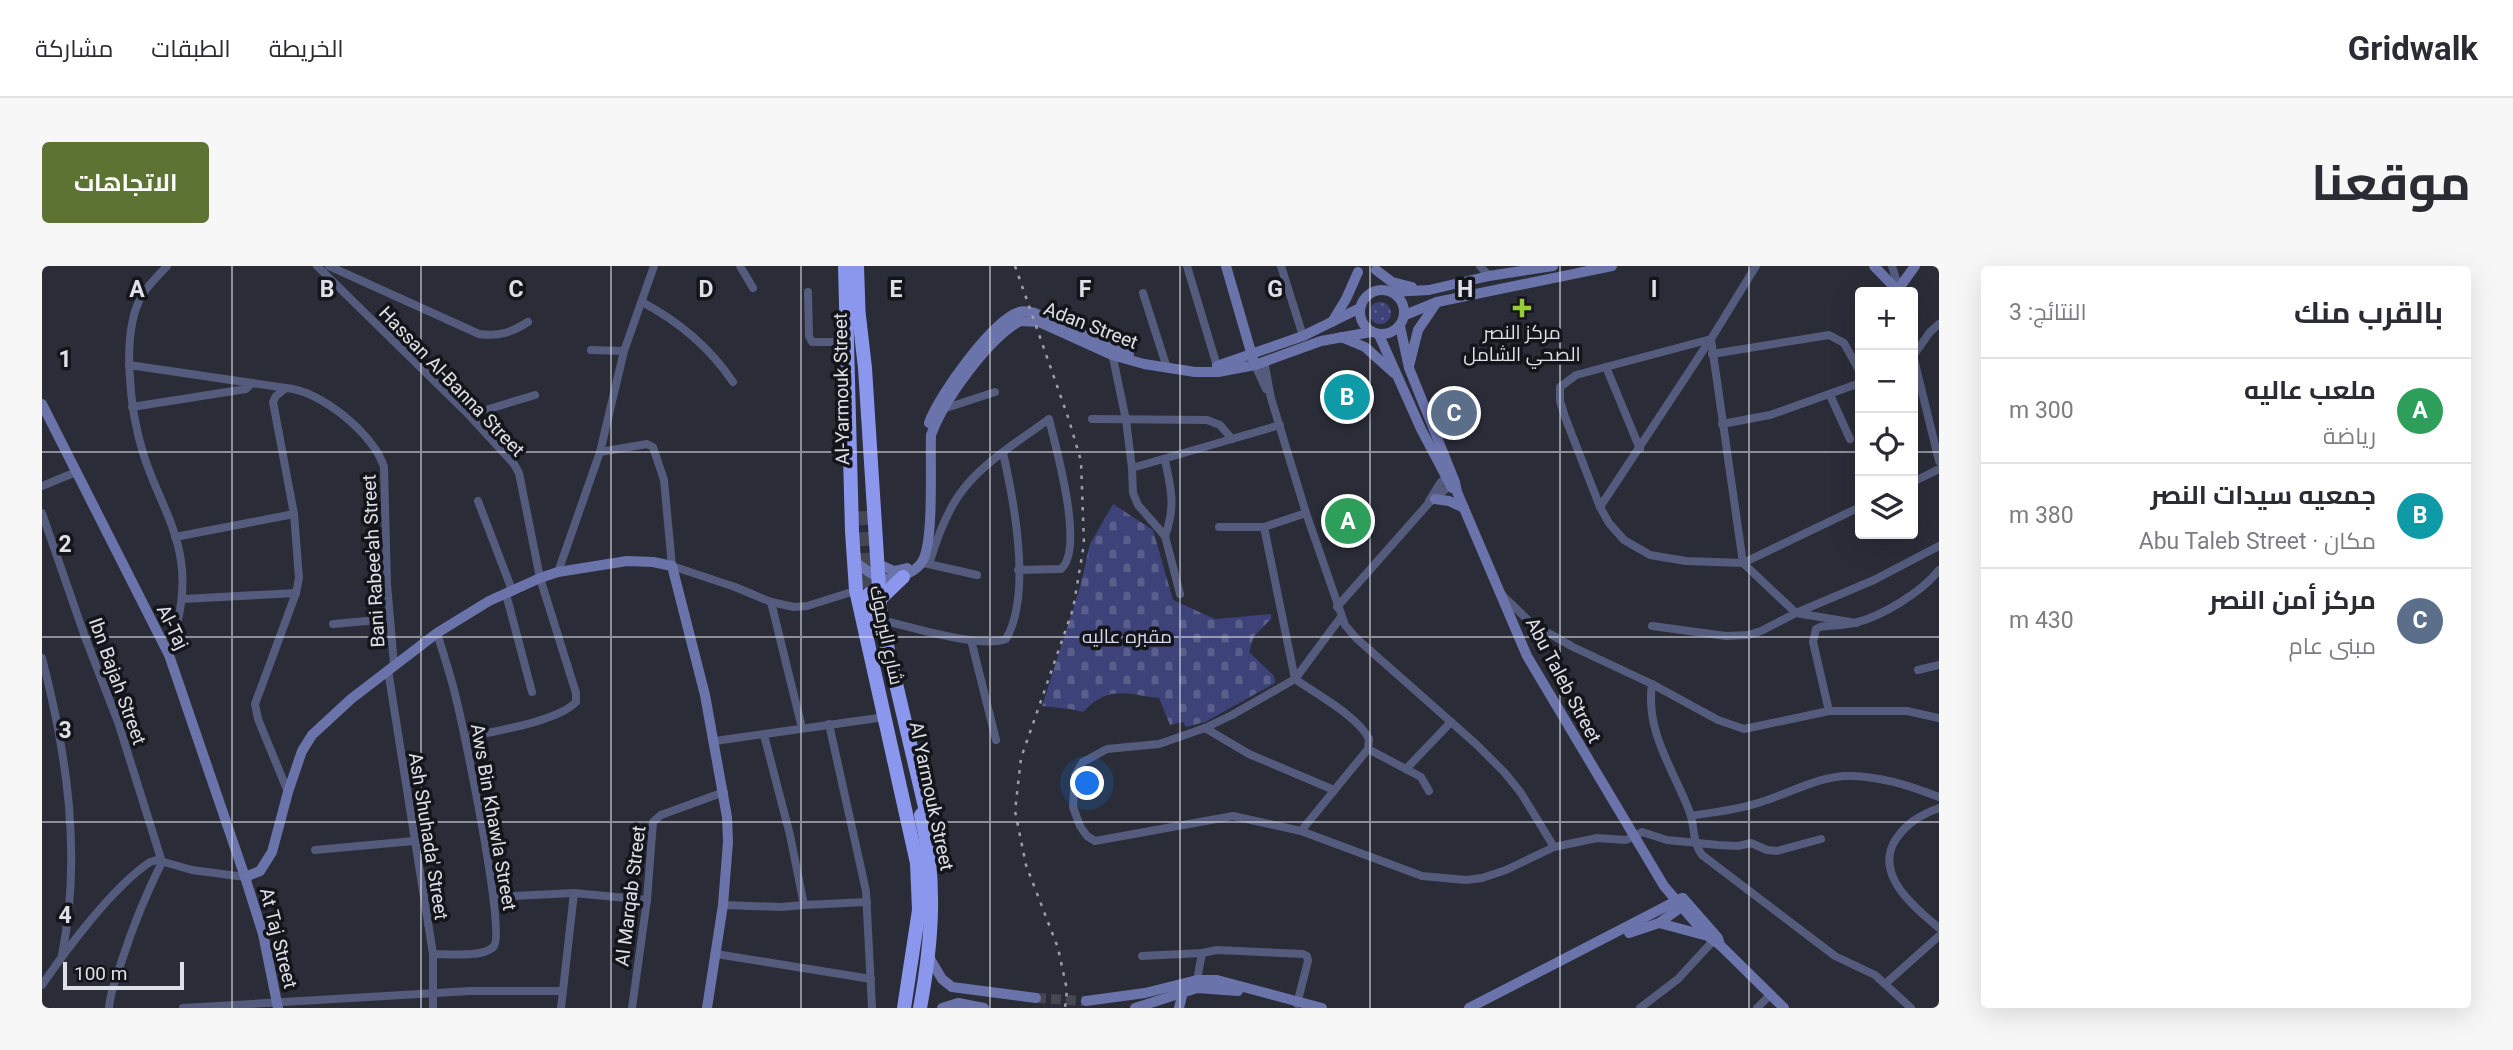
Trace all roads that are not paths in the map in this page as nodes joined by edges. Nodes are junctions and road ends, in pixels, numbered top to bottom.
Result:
1 (167, 266) edge
2 (317, 266) edge
3 (329, 266) edge
4 (654, 266) edge
5 (740, 266) edge
6 (845, 266) edge
7 (857, 266) edge
8 (1187, 266) edge
9 (1226, 266) edge
10 (1281, 266) edge
11 (1480, 266) edge
12 (1553, 266) edge
13 (1612, 266) edge
14 (1756, 266) edge
15 (1874, 266) edge
16 (1915, 266) edge
17 (1375, 268) edge
18 (1894, 268) edge
19 (1357, 269) edge
20 (1489, 276) junction
21 (1895, 287) edge
22 (1898, 287) edge
23 (1902, 287) edge
24 (754, 288) dead end
25 (1429, 290) junction
26 (1390, 291) junction
27 (808, 292) dead end
28 (1143, 293) dead end
29 (642, 302) junction
30 (1437, 302) junction
31 (1361, 306) junction
32 (859, 316) junction
33 (1402, 321) junction
34 (528, 322) dead end
35 (1332, 322) junction
36 (1939, 324) edge
37 (1375, 333) junction
38 (1303, 336) junction
39 (1339, 336) junction
40 (1711, 339) junction
41 (848, 342) junction
42 (591, 350) dead end
43 (1917, 350) edge
44 (624, 351) junction
45 (1111, 351) junction
46 (1712, 354) junction
47 (1258, 358) junction
48 (1855, 363) edge
49 (129, 365) junction
50 (1167, 366) junction
51 (1217, 366) junction
52 (1606, 367) junction
53 (1409, 368) junction
54 (1396, 374) junction
55 (1918, 376) edge
56 (733, 382) dead end
57 (252, 383) junction
58 (1855, 385) edge
59 (286, 388) junction
60 (995, 392) dead end
61 (535, 395) dead end
62 (1830, 395) junction
63 (42, 404) edge
64 (132, 407) junction
65 (943, 410) junction
66 (469, 415) junction
67 (1092, 419) dead end
68 (1126, 419) junction
69 (1722, 424) junction
70 (1280, 425) junction
71 (1232, 439) junction
72 (1850, 439) dead end
73 (1640, 449) junction
74 (600, 452) junction
75 (1003, 453) junction
76 (1165, 460) junction
77 (1939, 461) edge
78 (1132, 468) junction
79 (1939, 469) edge
80 (76, 472) junction
81 (1918, 480) edge
82 (1452, 482) junction
83 (42, 486) edge
84 (478, 501) dead end
85 (1431, 501) junction
86 (1600, 507) junction
87 (1464, 508) junction
88 (1855, 509) edge
89 (864, 512) tunnel mouth
90 (42, 513) edge
91 (1306, 513) junction
92 (294, 514) junction
93 (1219, 527) dead end
94 (1264, 527) junction
95 (852, 531) junction
96 (874, 532) junction
97 (1165, 536) junction
98 (175, 537) junction
99 (1939, 546) edge
100 (853, 561) junction
101 (923, 562) junction
102 (1743, 563) junction
103 (672, 566) junction
104 (1018, 570) junction
105 (1939, 570) edge
106 (558, 572) junction
107 (977, 575) dead end
108 (903, 576) junction
109 (540, 578) junction
110 (1935, 584) edge
111 (873, 586) junction
112 (509, 592) junction
113 (296, 593) junction
114 (1180, 594) dead end
115 (1501, 594) junction
116 (183, 600) junction
117 (771, 602) junction
118 (1337, 607) junction
119 (1796, 613) junction
120 (1341, 617) junction
121 (390, 619) junction
122 (881, 620) junction
123 (1856, 623) junction
124 (333, 624) dead end
125 (1652, 626) dead end
126 (438, 633) junction
127 (971, 640) junction
128 (169, 655) junction
129 (42, 658) edge
130 (1939, 665) edge
131 (391, 668) junction
132 (1918, 670) dead end
133 (1296, 679) junction
134 (1652, 684) junction
135 (532, 692) dead end
136 (1829, 711) junction
137 (885, 717) junction
138 (1939, 718) edge
139 (1451, 722) junction
140 (829, 724) junction
141 (802, 728) junction
142 (1205, 728) junction
143 (764, 734) junction
144 (465, 738) junction
145 (996, 740) dead end
146 (715, 741) junction
147 (1368, 749) junction
148 (1406, 769) junction
149 (1334, 790) junction
150 (1429, 791) dead end
151 (288, 792) junction
152 (724, 792) junction
153 (1939, 797) edge
154 (1939, 808) edge
155 (1691, 816) junction
156 (923, 823) junction
157 (1301, 831) junction
158 (1633, 837) junction
159 (1821, 839) dead end
160 (414, 841) junction
161 (1695, 841) junction
162 (1554, 847) junction
163 (315, 850) dead end
164 (162, 862) junction
165 (245, 877) junction
166 (574, 893) junction
167 (494, 897) junction
168 (647, 900) junction
169 (867, 902) junction
170 (1682, 903) junction
171 (723, 905) junction
172 (804, 905) junction
173 (1660, 923) junction
174 (1939, 928) edge
175 (1939, 936) edge
176 (1713, 941) junction
177 (1202, 953) junction
178 (433, 954) junction
179 (716, 954) junction
180 (62, 955) junction
181 (1142, 956) dead end
182 (929, 957) junction
183 (871, 979) junction
184 (1197, 980) junction
185 (1885, 984) junction
186 (42, 985) edge
187 (1180, 989) junction
188 (563, 991) junction
189 (433, 994) junction
190 (1771, 994) junction
191 (1036, 998) tunnel mouth
192 (1086, 1001) dead end
193 (1298, 1002) junction
194 (278, 1004) edge
195 (108, 1008) edge
196 (183, 1008) edge
197 (433, 1008) edge
198 (561, 1008) edge
199 (632, 1008) edge
200 (708, 1008) edge
201 (872, 1008) edge
202 (904, 1008) edge
203 (920, 1008) edge
204 (942, 1008) edge
205 (984, 1008) edge
206 (1135, 1008) edge
207 (1173, 1008) edge
208 (1180, 1008) edge
209 (1310, 1008) edge
210 (1322, 1008) edge
211 (1469, 1008) edge
212 (1483, 1008) edge
213 (1640, 1008) edge
214 (1757, 1008) edge
215 (1784, 1008) edge
216 (1911, 1008) edge

1 - 49 street
2 - 66 street, Hassan Al-Banna Street
3 - 34 street
4 - 29 street
5 - 24 street
6 - 41 highway, شارع اليرموك
7 - 32 highway, Al-Yarmouk Street
8 - 51 street
9 - 47 street
10 - 38 street
11 - 20 street
12 - 20 street
13 - 30 street
14 - 40 street
15 - 21 street
16 - 23 street
17 - 25 street
17 - 26 street
18 - 22 street
19 - 31 street
19 - 35 street
20 - 25 street
25 - 26 street
26 - 31 street
26 - 33 street
27 - 41 street
28 - 50 street
29 - 44 street
29 - 56 street
30 - 33 street
30 - 53 street
31 - 35 street, Adan Street
31 - 37 street
32 - 89 highway, Al-Yarmouk Street
32 - 96 highway
33 - 37 street
33 - 53 street, Abu Taleb Street
35 - 38 street, Adan Street
36 - 43 street
37 - 39 street, Adan Street
37 - 54 street, Abu Taleb Street
38 - 47 street, Adan Street
39 - 47 street, Adan Street
39 - 54 street
40 - 46 street
40 - 52 street
40 - 73 street
41 - 95 highway, شارع اليرموك
42 - 44 street
44 - 74 street
45 - 50 street, Adan Street
45 - 65 street, Adan Street
45 - 68 street
45 - 101 street, Adan Street
46 - 48 street
46 - 69 street
47 - 50 street, Adan Street
47 - 51 street, Adan Street
47 - 70 street
49 - 57 street, Bani Rabee'ah Street
49 - 64 street
50 - 51 street, Adan Street
52 - 73 street
52 - 86 street
53 - 82 street, Abu Taleb Street
54 - 82 street, Abu Taleb Street
55 - 77 street
57 - 59 street, Bani Rabee'ah Street
57 - 64 street
58 - 62 street
59 - 92 street
59 - 121 street, Bani Rabee'ah Street
60 - 65 street
61 - 66 street
62 - 69 street
62 - 72 street
63 - 80 street, Al-Taj
64 - 98 street
65 - 101 street, Adan Street
66 - 109 street, Hassan Al-Banna Street
67 - 68 street
68 - 71 street
68 - 78 street
69 - 102 street
70 - 71 street
70 - 91 street
71 - 76 street
73 - 86 street
74 - 103 street
74 - 106 street
75 - 101 street
75 - 104 street
75 - 104 street
76 - 78 street
76 - 97 street
78 - 97 street
79 - 81 street
80 - 83 street
80 - 128 street, Al-Taj
82 - 85 street
82 - 87 street, Abu Taleb Street
84 - 112 street
85 - 87 street
85 - 118 street
86 - 102 street
87 - 115 street, Abu Taleb Street
88 - 102 street
90 - 164 street, Ibn Bajah Street
91 - 94 street
91 - 118 street
92 - 98 street
92 - 113 street
93 - 94 street
94 - 133 street
95 - 96 highway
95 - 100 highway, شارع اليرموك
96 - 111 highway
97 - 114 street
98 - 116 street
99 - 119 street
100 - 111 highway, شارع اليرموك
100 - 111 street
101 - 107 street
101 - 108 street
101 - 111 street
102 - 119 street
103 - 106 street
103 - 117 street
103 - 146 street
104 - 127 street
105 - 110 street
106 - 109 street
108 - 111 highway
108 - 111 street
109 - 112 street
109 - 144 street, Hassan Al-Banna Street
110 - 123 street
111 - 117 street
111 - 122 highway
111 - 137 highway, شارع اليرموك
111 - 156 highway, Al Yarmouk Street
112 - 126 street
112 - 135 street
113 - 116 street
113 - 151 street
115 - 134 street
115 - 158 street, Abu Taleb Street
116 - 128 street
117 - 141 street
118 - 120 street
119 - 123 street
119 - 125 street
120 - 133 street
120 - 139 street
121 - 124 street
121 - 131 street, Bani Rabee'ah Street
122 - 127 street
122 - 156 highway
123 - 136 street
126 - 131 street
126 - 144 street, Aws Bin Khawla Street
127 - 145 street
128 - 165 street, Al-Taj
129 - 180 street
130 - 132 street
131 - 151 street
131 - 160 street, Ash Shuhada' Street
133 - 142 street
133 - 147 street
134 - 136 street
134 - 155 street
136 - 138 street
137 - 140 street
137 - 202 highway, شارع اليرموك
139 - 148 street
139 - 162 street
140 - 141 street
140 - 169 street
141 - 143 street
142 - 149 street
142 - 157 street
143 - 146 street
143 - 172 street
144 - 167 street, Aws Bin Khawla Street
146 - 152 street
147 - 148 street
147 - 149 street
148 - 150 street
149 - 157 street
151 - 165 street
152 - 168 street, Al Marqab Street
152 - 171 street
153 - 155 street
154 - 174 street
155 - 161 street
156 - 182 highway, Al Yarmouk Street
157 - 162 street
158 - 161 street
158 - 162 street
158 - 170 street, Abu Taleb Street
159 - 161 street
160 - 163 street
160 - 178 street, Ash Shuhada' Street
161 - 185 street
164 - 165 street
164 - 180 street
164 - 195 street
165 - 194 street, At Taj Street
166 - 167 street
166 - 168 street
166 - 188 street
167 - 178 street, Aws Bin Khawla Street
168 - 199 street, Al Marqab Street
169 - 172 street
169 - 183 street
170 - 173 street
170 - 176 street, Abu Taleb Street
170 - 176 street, Abu Taleb Street
170 - 211 street
171 - 172 street
171 - 179 street
173 - 176 street
173 - 212 street
175 - 185 street
176 - 190 street, Abu Taleb Street
176 - 213 street
177 - 181 street
177 - 184 street
177 - 193 street
178 - 189 street, Ash Shuhada' Street
179 - 183 street
179 - 200 street
180 - 186 street
182 - 191 street
182 - 203 highway, Al Yarmouk Street
183 - 201 street
184 - 187 street
184 - 193 street
185 - 216 street
187 - 192 street
187 - 193 street
187 - 206 street
187 - 207 street
187 - 208 street
188 - 189 street
188 - 198 street
189 - 194 street
189 - 197 street, Ash Shuhada' Street
190 - 214 street
190 - 215 street, Abu Taleb Street
193 - 209 street
193 - 210 street
194 - 196 street
204 - 205 street

